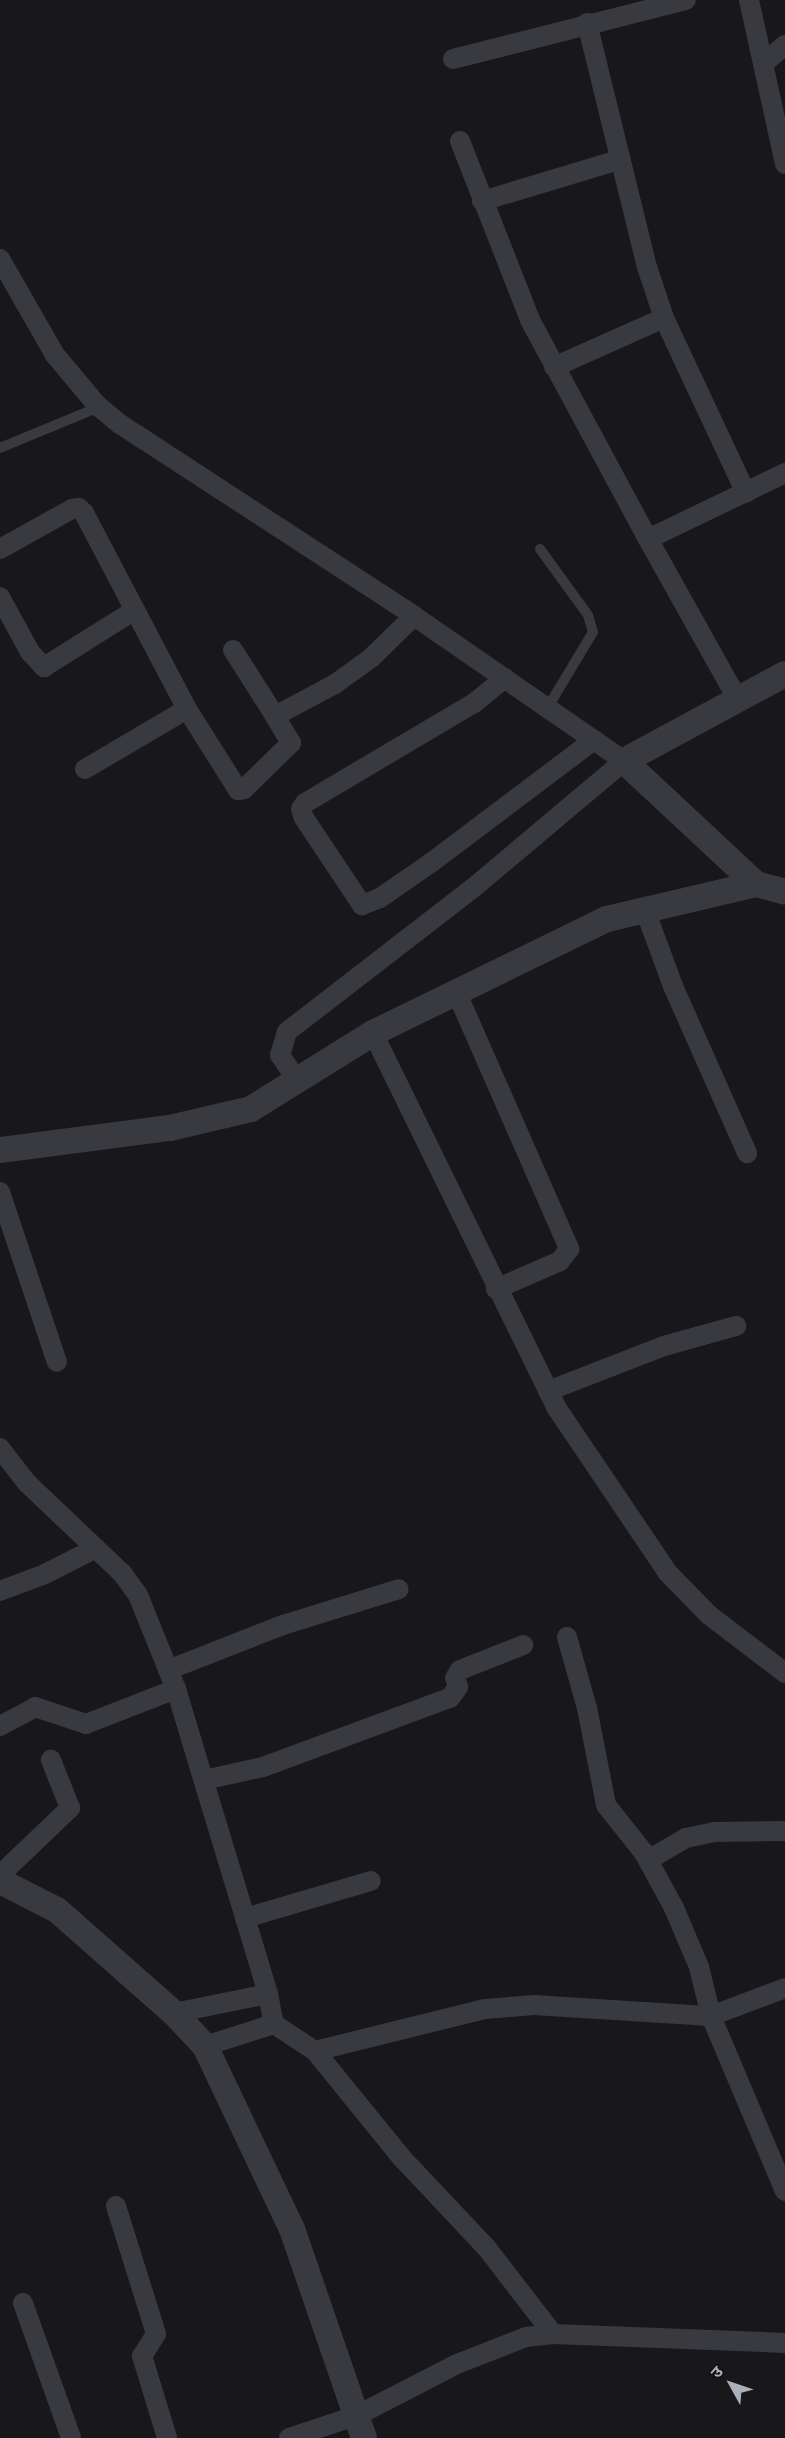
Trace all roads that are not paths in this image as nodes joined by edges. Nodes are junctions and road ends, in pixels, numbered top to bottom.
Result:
1 (686, 0) edge
2 (749, 0) edge
3 (587, 23) junction
4 (785, 45) edge
5 (453, 59) dead end
6 (763, 64) junction
7 (460, 141) dead end
8 (619, 160) junction
9 (785, 164) edge
10 (482, 201) junction
11 (0, 259) edge
12 (664, 318) junction
13 (554, 368) junction
14 (99, 407) junction
15 (0, 448) edge
16 (785, 473) edge
17 (746, 493) junction
18 (648, 539) junction
19 (0, 549) edge
20 (540, 549) dead end
21 (0, 597) edge
22 (135, 610) junction
23 (414, 616) junction
24 (233, 650) dead end
25 (785, 674) edge
26 (506, 678) junction
27 (738, 700) junction
28 (548, 707) junction
29 (187, 709) junction
30 (275, 716) junction
31 (594, 740) junction
32 (624, 761) junction
33 (85, 769) dead end
34 (756, 884) junction
35 (785, 892) edge
36 (645, 910) junction
37 (456, 991) junction
38 (373, 1033) junction
39 (288, 1068) junction
40 (0, 1150) edge
41 (747, 1153) dead end
42 (0, 1191) edge
43 (496, 1289) junction
44 (736, 1326) dead end
45 (57, 1362) dead end
46 (548, 1391) junction
47 (0, 1448) edge
48 (96, 1548) junction
49 (399, 1589) dead end
50 (0, 1591) edge
51 (567, 1637) dead end
52 (523, 1645) dead end
53 (168, 1670) junction
54 (785, 1673) edge
55 (176, 1689) junction
56 (0, 1726) edge
57 (51, 1760) dead end
58 (204, 1780) junction
59 (785, 1831) edge
60 (648, 1860) junction
61 (0, 1875) edge
62 (0, 1881) edge
63 (371, 1881) dead end
64 (245, 1918) junction
65 (785, 1988) edge
66 (267, 1994) junction
67 (174, 2013) junction
68 (711, 2016) junction
69 (274, 2024) junction
70 (205, 2046) junction
71 (315, 2051) junction
72 (785, 2191) edge
73 (116, 2206) dead end
74 (23, 2303) dead end
75 (553, 2334) junction
76 (785, 2343) edge
77 (361, 2426) edge
78 (71, 2438) edge
79 (167, 2438) edge
80 (289, 2438) edge

1 - 3 street
2 - 6 street
3 - 5 street
3 - 8 street
4 - 6 street
6 - 9 street
7 - 10 street
8 - 10 street
8 - 12 street
10 - 13 street
11 - 14 street
12 - 13 street
12 - 17 street
13 - 18 street
14 - 15 lane
14 - 23 street
16 - 17 street
17 - 18 street
18 - 27 street
19 - 22 street
20 - 28 lane
21 - 22 street
22 - 29 street
23 - 26 street
23 - 30 street
24 - 30 street
25 - 27 street
26 - 28 street
26 - 31 street
27 - 32 street
28 - 31 street
29 - 30 street
29 - 33 street
31 - 32 street
32 - 34 street
32 - 39 street
34 - 35 street
34 - 36 street
36 - 37 street
36 - 41 street
37 - 38 street
37 - 43 street
38 - 39 street
38 - 43 street
39 - 40 street
42 - 45 street
43 - 46 street
44 - 46 street
46 - 54 street
47 - 48 street
48 - 50 street
48 - 53 street
49 - 53 street
51 - 60 street
52 - 58 street
53 - 55 street
55 - 56 street
55 - 58 street
57 - 61 street
58 - 64 street
59 - 60 street
60 - 68 street
62 - 67 street
63 - 64 street
64 - 66 street
65 - 68 street
66 - 67 street
66 - 69 street
67 - 70 street
68 - 71 street
68 - 72 street
69 - 70 street
69 - 71 street
70 - 77 street
71 - 75 street
73 - 79 street
74 - 78 street
75 - 76 street
75 - 77 street
77 - 80 street

